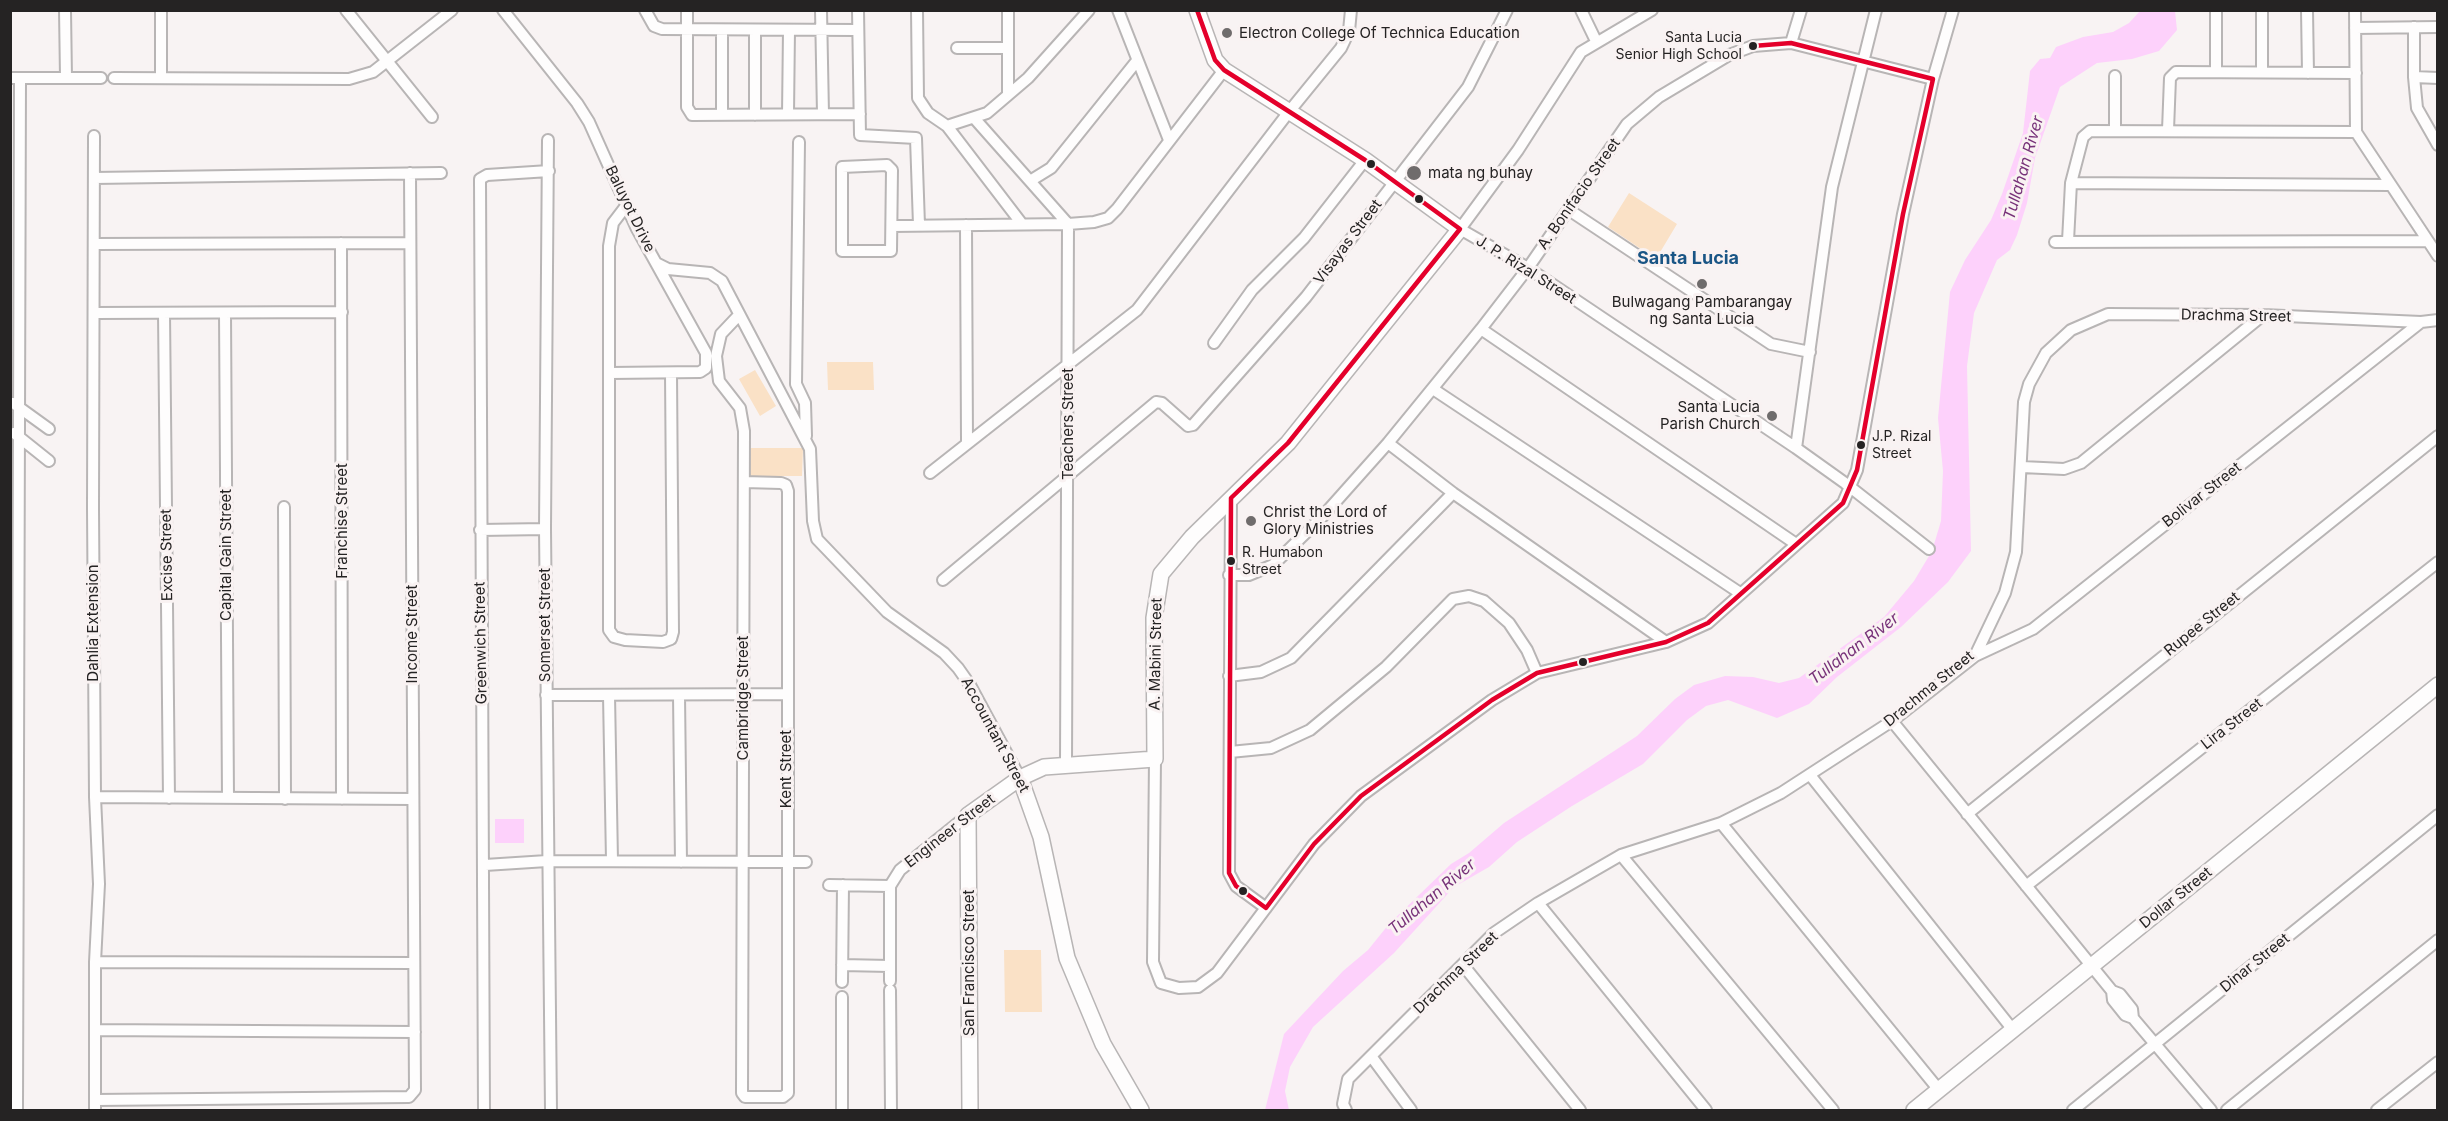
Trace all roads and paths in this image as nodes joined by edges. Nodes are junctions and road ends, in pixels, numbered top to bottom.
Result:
1 (65, 10) edge
2 (161, 10) edge
3 (346, 10) edge
4 (452, 10) edge
5 (503, 10) edge
6 (645, 10) edge
7 (687, 10) edge
8 (821, 10) edge
9 (858, 10) edge
10 (917, 10) edge
11 (1008, 10) edge
12 (1089, 10) edge
13 (1118, 10) edge
14 (1197, 10) edge
15 (1351, 10) edge
16 (1508, 10) edge
17 (1581, 10) edge
18 (1652, 10) edge
19 (1801, 10) edge
20 (1876, 10) edge
21 (1953, 10) edge
22 (2216, 10) edge
23 (2262, 10) edge
24 (2307, 10) edge
25 (2355, 10) edge
26 (2414, 27) junction
27 (2438, 27) edge
28 (2355, 28) junction
29 (722, 30) junction
30 (755, 30) junction
31 (789, 30) junction
32 (822, 30) junction
33 (858, 30) junction
34 (687, 31) junction
35 (1596, 41) junction
36 (1791, 43) junction
37 (957, 48) dead end
38 (1008, 48) junction
39 (1863, 60) junction
40 (387, 62) junction
41 (1136, 62) junction
42 (1224, 70) junction
43 (2216, 72) junction
44 (2262, 72) junction
45 (2308, 73) junction
46 (2356, 73) junction
47 (2115, 76) dead end
48 (161, 77) junction
49 (2414, 77) junction
50 (15, 78) edge
51 (66, 78) junction
52 (101, 78) dead end
53 (114, 78) dead end
54 (2438, 78) edge
55 (1933, 79) junction
56 (1008, 95) junction
57 (1288, 113) junction
58 (788, 114) junction
59 (823, 114) junction
60 (860, 114) junction
61 (722, 115) junction
62 (755, 115) junction
63 (432, 117) dead end
64 (975, 118) junction
65 (947, 126) junction
66 (2168, 130) junction
67 (2115, 131) junction
68 (2356, 132) junction
69 (94, 136) dead end
70 (548, 140) dead end
71 (1169, 140) junction
72 (799, 142) dead end
73 (2438, 145) edge
74 (1365, 160) junction
75 (549, 171) junction
76 (410, 173) junction
77 (441, 173) dead end
78 (94, 178) junction
79 (1030, 181) junction
80 (1394, 182) junction
81 (2071, 183) junction
82 (2390, 185) junction
83 (626, 206) junction
84 (1569, 210) junction
85 (15, 220) edge
86 (1022, 224) junction
87 (1068, 224) junction
88 (918, 225) junction
89 (966, 225) junction
90 (892, 226) junction
91 (1460, 229) junction
92 (2068, 241) junction
93 (2427, 241) junction
94 (2055, 242) dead end
95 (341, 243) junction
96 (410, 243) junction
97 (94, 244) junction
98 (2438, 256) edge
99 (656, 262) junction
100 (1527, 268) junction
101 (342, 312) junction
102 (94, 313) junction
103 (164, 313) junction
104 (225, 313) junction
105 (739, 315) junction
106 (2263, 315) junction
107 (2438, 320) edge
108 (2421, 322) junction
109 (1480, 329) junction
110 (1214, 343) dead end
111 (1810, 352) junction
112 (1067, 364) junction
113 (610, 373) junction
114 (671, 373) junction
115 (1433, 389) junction
116 (14, 404) edge
117 (49, 429) dead end
118 (14, 433) edge
119 (2438, 436) edge
120 (806, 440) junction
121 (967, 443) junction
122 (1388, 443) junction
123 (1796, 448) junction
124 (49, 461) dead end
125 (2022, 468) junction
126 (930, 473) dead end
127 (1068, 477) junction
128 (744, 482) junction
129 (1851, 489) junction
130 (1454, 493) junction
131 (1231, 498) junction
132 (284, 507) dead end
133 (545, 529) junction
134 (480, 530) junction
135 (1796, 544) junction
136 (14, 547) edge
137 (1929, 549) dead end
138 (2438, 562) edge
139 (1229, 575) junction
140 (943, 580) dead end
141 (1740, 593) junction
142 (1666, 642) junction
143 (1975, 656) junction
144 (1537, 673) junction
145 (1229, 676) junction
146 (2438, 686) edge
147 (787, 694) junction
148 (546, 695) junction
149 (609, 695) junction
150 (679, 695) junction
151 (743, 695) junction
152 (1892, 721) junction
153 (14, 749) edge
154 (1230, 752) junction
155 (1155, 759) junction
156 (1066, 765) junction
157 (1810, 775) junction
158 (1020, 778) junction
159 (94, 797) junction
160 (169, 798) junction
161 (228, 798) junction
162 (285, 798) junction
163 (342, 799) junction
164 (413, 799) junction
165 (1967, 814) junction
166 (2438, 814) edge
167 (968, 815) junction
168 (14, 818) edge
169 (1721, 823) junction
170 (1621, 855) junction
171 (547, 861) junction
172 (612, 861) junction
173 (681, 862) junction
174 (744, 862) junction
175 (786, 862) junction
176 (806, 862) dead end
177 (484, 865) junction
178 (829, 885) dead end
179 (843, 885) junction
180 (890, 886) junction
181 (2026, 886) junction
182 (1538, 903) junction
183 (14, 908) edge
184 (1266, 908) junction
185 (2438, 940) edge
186 (95, 962) junction
187 (414, 963) junction
188 (842, 965) junction
189 (1463, 965) junction
190 (890, 966) junction
191 (2092, 966) junction
192 (842, 982) dead end
193 (842, 997) dead end
194 (14, 998) edge
195 (95, 1030) junction
196 (2013, 1030) junction
197 (415, 1032) junction
198 (2155, 1044) junction
199 (1371, 1056) junction
200 (2438, 1062) edge
201 (14, 1078) edge
202 (1939, 1090) junction
203 (786, 1096) joint
204 (95, 1105) edge
205 (1576, 1109) edge
206 (17, 1110) edge
207 (484, 1110) edge
208 (551, 1110) edge
209 (842, 1110) edge
210 (891, 1110) edge
211 (970, 1110) edge
212 (1141, 1110) edge
213 (1346, 1110) edge
214 (1411, 1110) edge
215 (1706, 1110) edge
216 (1833, 1110) edge
217 (1914, 1110) edge
218 (2073, 1110) edge
219 (2211, 1110) edge
220 (2227, 1110) edge
221 (2377, 1110) edge

1 - 51 street
2 - 48 street
3 - 40 street
4 - 40 street
5 - 83 street, Baluyot Drive
6 - 34 street
7 - 34 street
8 - 32 street
9 - 33 street
10 - 65 street
11 - 38 street
12 - 56 street
13 - 41 street
14 - 42 street, J. P. Rizal Street
15 - 57 street
16 - 80 street, Visayas Street
17 - 35 street
18 - 35 street, A. Mabini Street
19 - 36 street
20 - 39 street
21 - 55 street
22 - 43 street
23 - 44 street
24 - 45 street
25 - 28 street
26 - 27 street
26 - 28 street
26 - 49 street
28 - 46 street
29 - 30 street
29 - 34 street
29 - 61 street
30 - 31 street
30 - 62 street
31 - 32 street
31 - 58 street
32 - 33 street
32 - 59 street
33 - 60 street
34 - 61 street
35 - 91 street, A. Mabini Street
36 - 39 street, A. Bonifacio Street
36 - 84 street, A. Bonifacio Street
37 - 38 street
38 - 56 street
39 - 55 street, A. Bonifacio Street
39 - 111 street
40 - 48 street
40 - 63 street
41 - 71 street
41 - 79 street
42 - 57 street, J. P. Rizal Street
42 - 71 street
43 - 44 street
43 - 66 street
44 - 45 street
45 - 46 street
46 - 68 street
47 - 67 street
48 - 53 street
49 - 54 street
49 - 73 street
50 - 51 street
50 - 85 street
51 - 52 street
55 - 129 street
56 - 64 street
57 - 74 street, J. P. Rizal Street
57 - 112 street
58 - 59 street
58 - 62 street
59 - 60 street
60 - 88 street
61 - 62 street
64 - 65 street
64 - 79 street
65 - 86 street
66 - 67 street
66 - 68 street
67 - 81 street
68 - 82 street
69 - 78 street, Dahlia Extension
70 - 75 street, Somerset Street
71 - 87 street
72 - 120 street
74 - 80 street, J. P. Rizal Street
74 - 110 street
75 - 133 street, Somerset Street
75 - 134 street, Greenwich Street
76 - 77 street
76 - 78 street
76 - 96 street, Income Street
78 - 97 street, Dahlia Extension
79 - 87 street
80 - 91 street, J. P. Rizal Street
80 - 127 street, Visayas Street
81 - 82 street
81 - 92 street
82 - 93 street
83 - 99 street, Baluyot Drive
83 - 113 street
84 - 100 street, A. Bonifacio Street
84 - 111 street
85 - 116 street
86 - 87 street
86 - 89 street
87 - 112 street, Teachers Street
88 - 89 street
88 - 90 street
89 - 121 street
90 - 90 street
91 - 100 street, J. P. Rizal Street
91 - 131 street, A. Mabini Street
92 - 93 street
92 - 94 street
93 - 98 street
95 - 96 street
95 - 97 street
95 - 101 street, Franchise Street
96 - 164 street, Income Street
97 - 102 street, Dahlia Extension
99 - 105 street, Baluyot Drive
99 - 114 street
100 - 109 street, A. Bonifacio Street
100 - 123 street, J. P. Rizal Street
101 - 104 street
101 - 163 street, Franchise Street
102 - 103 street
102 - 159 street, Dahlia Extension
103 - 104 street
103 - 160 street, Excise Street
104 - 161 street, Capital Gain Street
105 - 120 street, Baluyot Drive
105 - 128 street, Cambridge Street
106 - 108 street, Drachma Street
106 - 125 street
106 - 125 street, Drachma Street
107 - 108 street, Drachma Street
108 - 143 street, Bolivar Street
109 - 115 street, A. Bonifacio Street
109 - 135 street
111 - 123 street
112 - 121 street
112 - 127 street, Teachers Street
113 - 114 street
113 - 114 street
115 - 122 street, A. Bonifacio Street
115 - 141 street
116 - 117 street
116 - 118 street
118 - 124 street
118 - 136 street
119 - 165 street, Rupee Street
120 - 158 street, Accountant Street
121 - 126 street
122 - 130 street
122 - 139 street, A. Bonifacio Street
123 - 129 street, J. P. Rizal Street
125 - 143 street, Drachma Street
127 - 140 street
127 - 156 street, Teachers Street
128 - 147 street, Kent Street
128 - 151 street, Cambridge Street
129 - 135 street
129 - 137 street, J. P. Rizal Street
130 - 142 street
130 - 145 street
131 - 139 street
131 - 155 street, A. Mabini Street
132 - 162 street
133 - 134 street
133 - 148 street, Somerset Street
134 - 177 street, Greenwich Street
135 - 141 street
136 - 153 street
138 - 181 street, Lira Street
139 - 145 street
141 - 142 street
142 - 144 street
143 - 152 street, Drachma Street
144 - 154 street
144 - 184 street
145 - 154 street
146 - 191 street, Dollar Street
147 - 151 street
147 - 175 street, Kent Street
148 - 149 street
148 - 171 street, Somerset Street
149 - 150 street
149 - 172 street
150 - 151 street
150 - 173 street
151 - 174 street, Cambridge Street
152 - 157 street, Drachma Street
152 - 165 street
153 - 168 street
154 - 184 street
155 - 156 street, Engineer Street
155 - 184 street, A. Mabini Street
156 - 158 street, Engineer Street
157 - 169 street, Drachma Street
157 - 196 street
158 - 167 street, Engineer Street
158 - 212 street, Accountant Street
159 - 160 street
159 - 186 street, Dahlia Extension
160 - 161 street
161 - 162 street
162 - 163 street
163 - 164 street
164 - 187 street, Income Street
165 - 181 street
166 - 198 street, Dinar Street
167 - 180 street, Engineer Street
167 - 211 street, San Francisco Street
168 - 183 street
169 - 170 street, Drachma Street
169 - 202 street
170 - 182 street, Drachma Street
170 - 216 street
171 - 172 street
171 - 177 street
171 - 208 street, Somerset Street
172 - 173 street
173 - 174 street
174 - 175 street
174 - 203 street, Cambridge Street
175 - 176 street
175 - 203 street, Kent Street
177 - 207 street, Greenwich Street
178 - 179 street
179 - 180 street
179 - 188 street
180 - 190 street
181 - 191 street
182 - 189 street, Drachma Street
182 - 215 street
183 - 194 street
185 - 220 street
186 - 187 street
186 - 195 street, Dahlia Extension
187 - 197 street, Income Street
188 - 190 street
188 - 192 street
189 - 199 street, Drachma Street
189 - 205 street
190 - 210 street
191 - 196 street, Dollar Street
191 - 198 street
193 - 209 street
194 - 201 street
195 - 197 street
195 - 204 street, Dahlia Extension
196 - 202 street, Dollar Street
197 - 204 street, Income Street
198 - 218 street, Dinar Street
198 - 219 street
199 - 213 street, Drachma Street
199 - 214 street
200 - 221 street
201 - 206 street
202 - 217 street, Dollar Street

